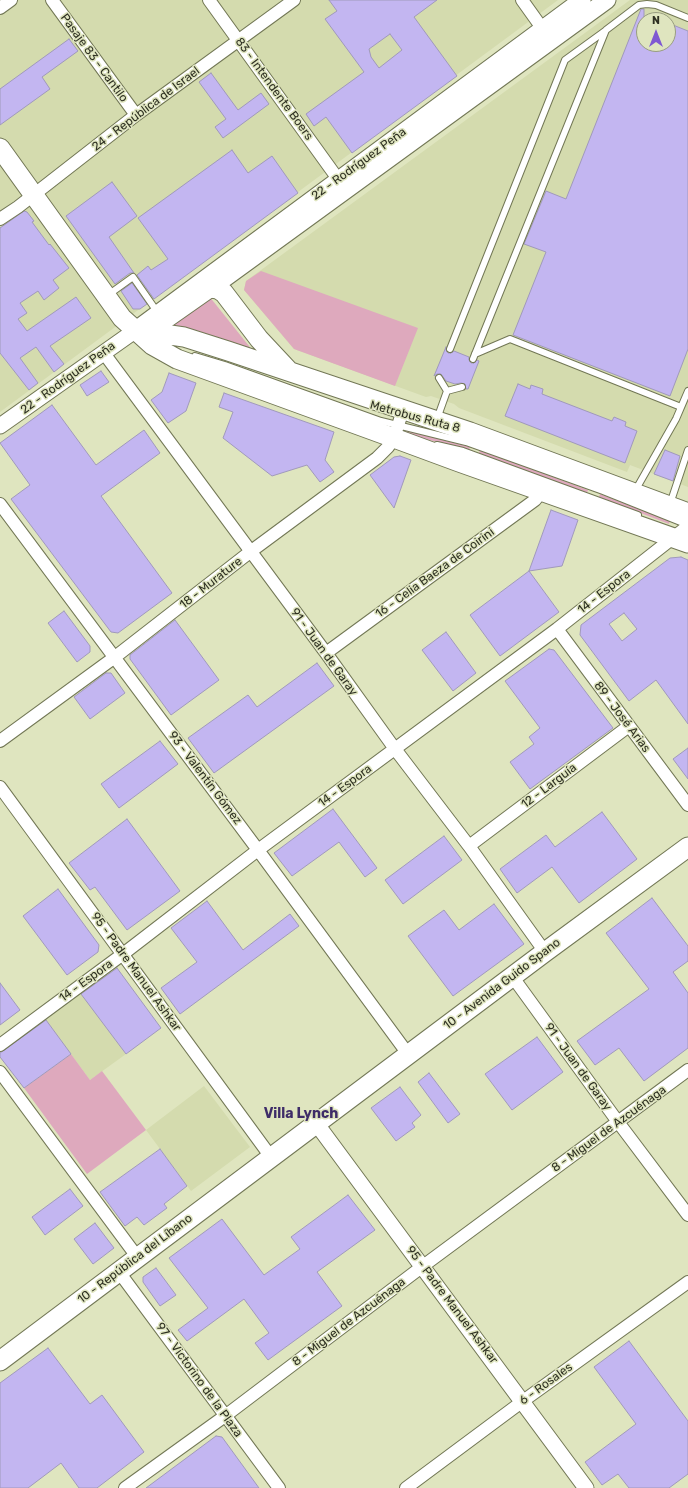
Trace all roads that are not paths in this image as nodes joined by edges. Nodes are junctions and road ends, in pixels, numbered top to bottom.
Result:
1 (11, 0) edge
2 (52, 0) edge
3 (209, 0) edge
4 (294, 0) edge
5 (522, 0) edge
6 (582, 0) edge
7 (606, 0) edge
8 (0, 8) edge
9 (688, 18) edge
10 (606, 30) junction
11 (547, 34) junction
12 (239, 40) junction
13 (136, 115) junction
14 (0, 148) edge
15 (338, 179) junction
16 (34, 194) junction
17 (0, 219) edge
18 (220, 287) junction
19 (106, 296) junction
20 (158, 313) junction
21 (136, 330) junction
22 (173, 349) dead end
23 (450, 349) dead end
24 (103, 352) junction
25 (187, 353) dead end
26 (291, 372) junction
27 (439, 378) dead end
28 (462, 387) dead end
29 (688, 390) edge
30 (447, 392) junction
31 (681, 407) junction
32 (436, 422) junction
33 (399, 424) junction
34 (0, 426) edge
35 (688, 450) edge
36 (681, 472) junction
37 (688, 474) edge
38 (542, 491) junction
39 (634, 492) junction
40 (0, 504) edge
41 (670, 506) junction
42 (688, 513) edge
43 (641, 517) dead end
44 (683, 533) edge
45 (250, 552) junction
46 (557, 629) junction
47 (326, 653) junction
48 (115, 656) junction
49 (629, 726) junction
50 (0, 741) edge
51 (395, 749) junction
52 (0, 787) edge
53 (688, 805) edge
54 (468, 846) junction
55 (688, 847) edge
56 (258, 850) junction
57 (545, 952) junction
58 (123, 954) junction
59 (512, 976) junction
60 (0, 1044) edge
61 (408, 1054) junction
62 (688, 1070) edge
63 (0, 1072) edge
64 (618, 1122) junction
65 (316, 1123) junction
66 (271, 1157) junction
67 (688, 1215) edge
68 (138, 1258) junction
69 (423, 1266) junction
70 (119, 1272) junction
71 (688, 1282) edge
72 (0, 1361) edge
73 (523, 1401) junction
74 (225, 1416) junction
75 (125, 1488) edge
76 (279, 1488) edge
77 (406, 1488) edge
78 (586, 1488) edge

1 - 8 street
2 - 13 street, Pasaje 83 - Cantilo
3 - 12 street, 83 - Intendente Boers
4 - 12 street, 24 - República de Israel
5 - 11 street
6 - 11 main road, 22 - Rodríguez Peña
7 - 11 main road, 22 - Rodríguez Peña
9 - 10 lane
10 - 23 lane
10 - 31 lane
11 - 15 main road, 22 - Rodríguez Peña
11 - 18 main road, 22 - Rodríguez Peña
12 - 13 street, 24 - República de Israel
12 - 15 street, 83 - Intendente Boers
13 - 16 street, 24 - República de Israel
14 - 16 main road
15 - 20 main road, 22 - Rodríguez Peña
16 - 17 street, 24 - República de Israel
16 - 19 main road
18 - 21 main road, 22 - Rodríguez Peña
18 - 26 main road
19 - 20 lane
19 - 21 main road
20 - 21 main road, 22 - Rodríguez Peña
21 - 22 lane
21 - 24 street, 22 - Rodríguez Peña
21 - 26 main road
21 - 33 main road
24 - 34 street, 22 - Rodríguez Peña
24 - 45 street, 91 - Juan de Garay
25 - 33 lane, Metrobus Ruta 8
26 - 33 main road
27 - 30 lane
28 - 30 lane
29 - 31 lane
30 - 32 lane
31 - 39 lane
32 - 33 main road
32 - 39 main road
33 - 38 main road
33 - 43 lane, Metrobus Ruta 8
33 - 44 lane, Metrobus Ruta 8
33 - 45 street, 18 - Murature
35 - 36 lane
36 - 37 lane
36 - 41 lane
38 - 44 main road
38 - 47 street, 16 - Celia Baeza de Coirini
39 - 41 main road
40 - 48 street, 93 - Valentín Gómez
41 - 42 main road
44 - 46 street, 14 - Espora
45 - 47 street, 91 - Juan de Garay
45 - 48 street, 18 - Murature
46 - 49 street, 89 - José Arias
46 - 51 street, 14 - Espora
47 - 51 street, 91 - Juan de Garay
48 - 50 street, 18 - Murature
48 - 56 street, 93 - Valentín Gómez
49 - 53 street, 89 - José Arias
49 - 54 street, 12 - Larguía
51 - 54 street, 91 - Juan de Garay
51 - 56 street, 14 - Espora
52 - 58 street, 95 - Padre Manuel Ashkar
54 - 57 street, 91 - Juan de Garay
55 - 57 main road, 10 - Avenida Guido Spano
56 - 58 street, 14 - Espora
56 - 61 street, 93 - Valentín Gómez
57 - 59 main road, 10 - Avenida Guido Spano
58 - 60 street, 14 - Espora
58 - 66 street, 95 - Padre Manuel Ashkar
59 - 61 main road, 10 - Avenida Guido Spano
59 - 64 street, 91 - Juan de Garay
61 - 65 main road, 10 - Avenida Guido Spano
62 - 64 street, 8 - Miguel de Azcuénaga
63 - 68 street
64 - 67 street, 91 - Juan de Garay
64 - 69 street, 8 - Miguel de Azcuénaga
65 - 66 main road, 10 - República del Líbano
65 - 69 street, 95 - Padre Manuel Ashkar
66 - 68 main road, 10 - República del Líbano
68 - 70 main road, 10 - República del Líbano
69 - 73 street, 95 - Padre Manuel Ashkar
69 - 74 street, 8 - Miguel de Azcuénaga
70 - 72 main road, 10 - República del Líbano
70 - 74 street, 97 - Victorino de la Plaza
71 - 73 street, 6 - Rosales
73 - 77 street, 6 - Rosales
73 - 78 street, 95 - Padre Manuel Ashkar
74 - 75 street, 8 - Miguel de Azcuénaga
74 - 76 street, 97 - Victorino de la Plaza

